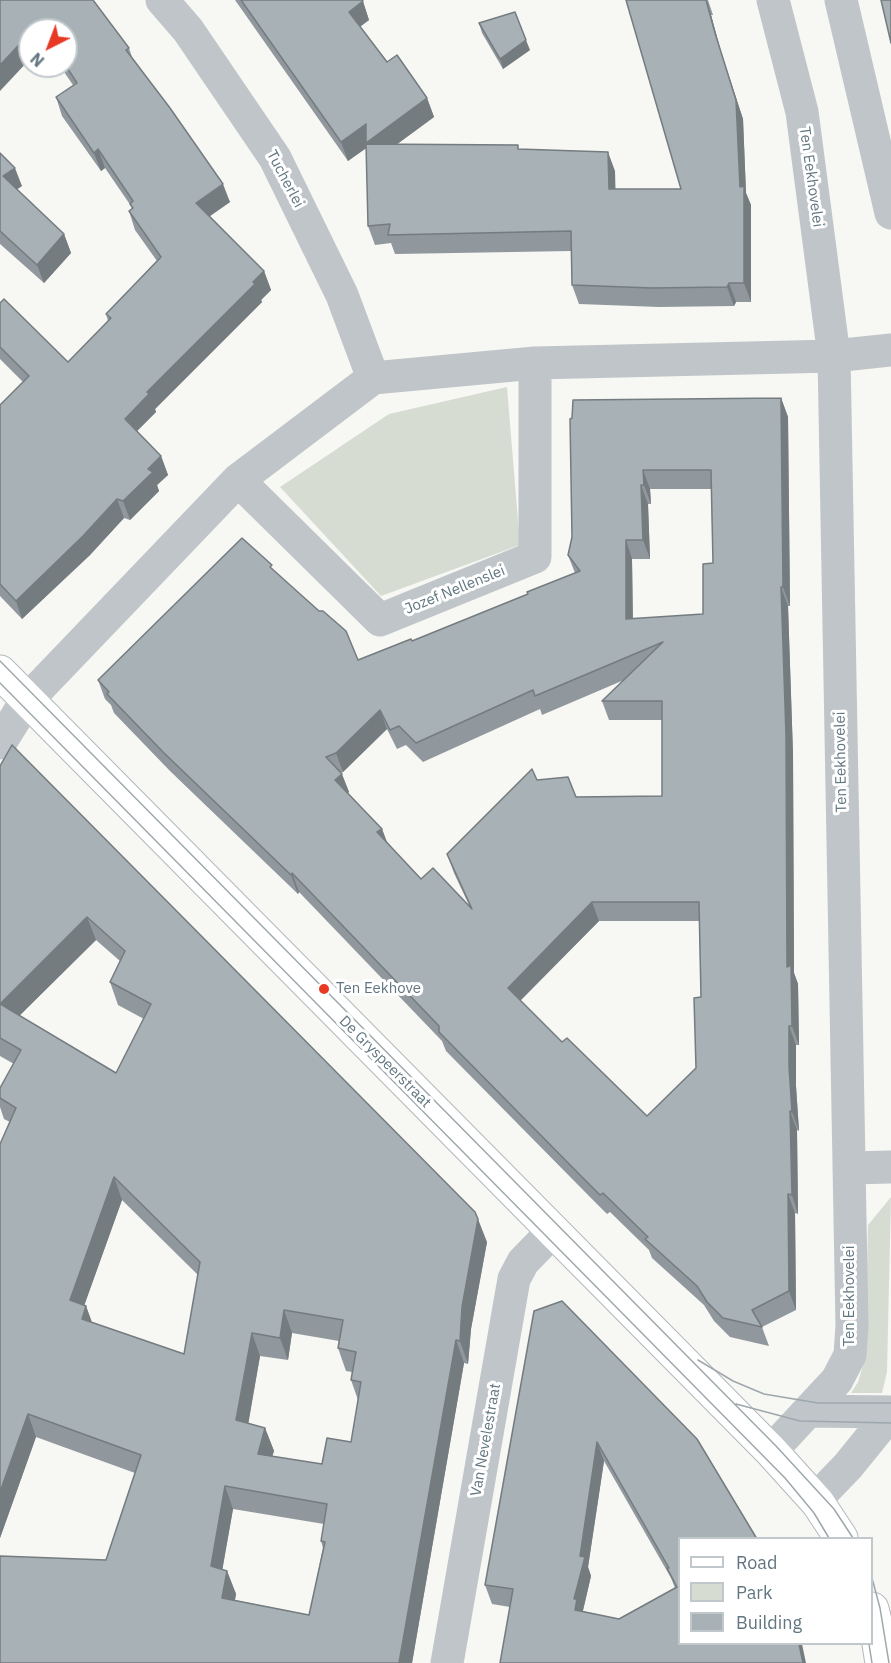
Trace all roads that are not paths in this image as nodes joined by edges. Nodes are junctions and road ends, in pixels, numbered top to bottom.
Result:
1 (162, 0) edge
2 (773, 0) edge
3 (841, 0) edge
4 (891, 213) edge
5 (891, 350) edge
6 (834, 356) junction
7 (536, 363) junction
8 (373, 378) junction
9 (238, 480) junction
10 (0, 672) edge
11 (28, 700) junction
12 (0, 743) edge
13 (891, 1167) edge
14 (849, 1168) junction
15 (553, 1231) junction
16 (810, 1411) junction
17 (891, 1413) edge
18 (771, 1451) junction
19 (818, 1503) junction
20 (840, 1537) edge
21 (873, 1613) edge
22 (447, 1663) edge
23 (882, 1663) edge

1 - 8 street, Tucherlei
2 - 6 street, Ten Eekhovelei
3 - 4 street
5 - 6 street
6 - 7 street
6 - 14 street, Ten Eekhovelei
7 - 8 street
7 - 9 street, Jozef Nellenslei
8 - 9 street
9 - 11 street
10 - 11 street, De Gryspeerstraat
11 - 12 street
11 - 15 street, De Gryspeerstraat
13 - 14 street
14 - 16 street, Ten Eekhovelei
15 - 18 street, De Gryspeerstraat
15 - 22 street, Van Nevelestraat
16 - 17 street
16 - 18 street, Ten Eekhovelei
17 - 19 street
18 - 19 street
19 - 20 street
21 - 23 street

